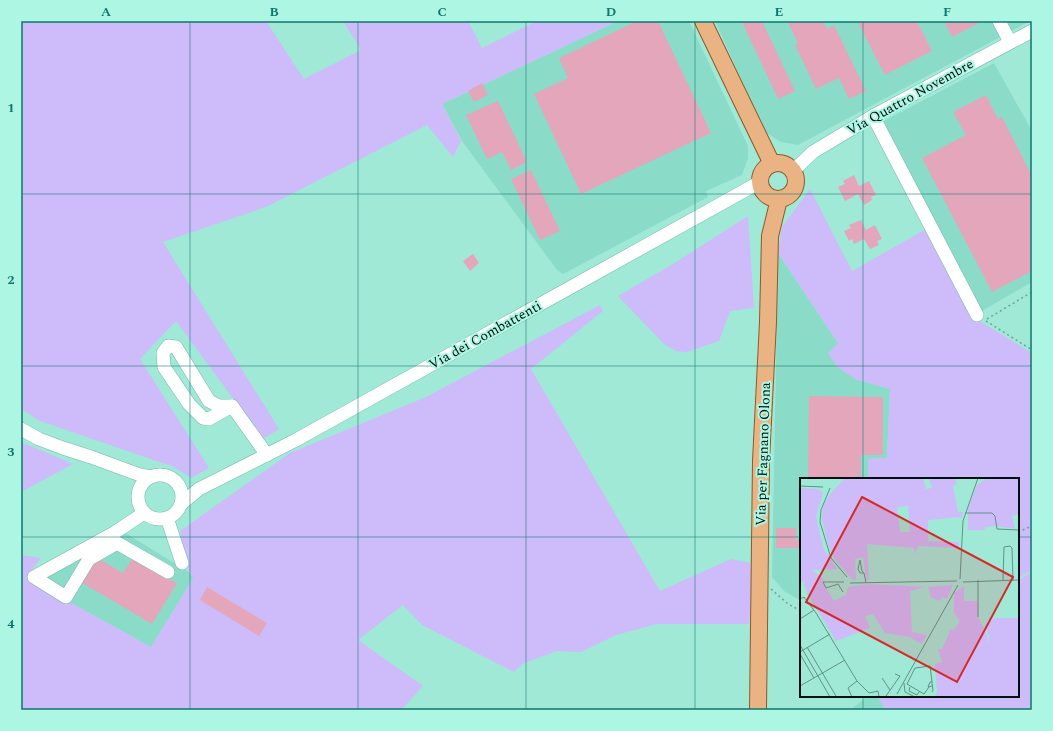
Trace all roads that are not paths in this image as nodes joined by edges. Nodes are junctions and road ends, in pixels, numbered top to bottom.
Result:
1 (703, 21) edge
2 (999, 21) edge
3 (1032, 31) edge
4 (1010, 42) junction
5 (873, 116) junction
6 (772, 164) junction
7 (794, 170) junction
8 (760, 182) junction
9 (779, 200) junction
10 (977, 315) dead end
11 (232, 406) junction
12 (21, 429) edge
13 (267, 455) junction
14 (121, 469) junction
15 (152, 476) junction
16 (178, 483) junction
17 (208, 484) junction
18 (138, 494) junction
19 (181, 504) junction
20 (144, 513) junction
21 (167, 518) junction
22 (116, 538) junction
23 (182, 563) dead end
24 (168, 572) dead end
25 (758, 710) edge

1 - 6 main road
2 - 4 street
3 - 4 street, Via Quattro Novembre
4 - 5 street, Via Quattro Novembre
5 - 7 street, Via Quattro Novembre
5 - 10 street
6 - 7 main road
6 - 8 main road
7 - 9 main road
8 - 9 main road
8 - 13 street, Via dei Combattenti
9 - 25 main road, Via per Fagnano Olona
11 - 11 street
11 - 13 street
12 - 14 street, Via dei Combattenti
13 - 17 street, Via dei Combattenti
14 - 15 street, Via dei Combattenti
14 - 18 street
15 - 16 street, Via dei Combattenti
15 - 18 street
16 - 17 street, Via dei Combattenti
16 - 19 street
17 - 19 street, Via dei Combattenti
18 - 20 street
19 - 21 street, Via dei Combattenti
20 - 21 street
20 - 22 street
21 - 23 street
22 - 22 street
22 - 24 street

